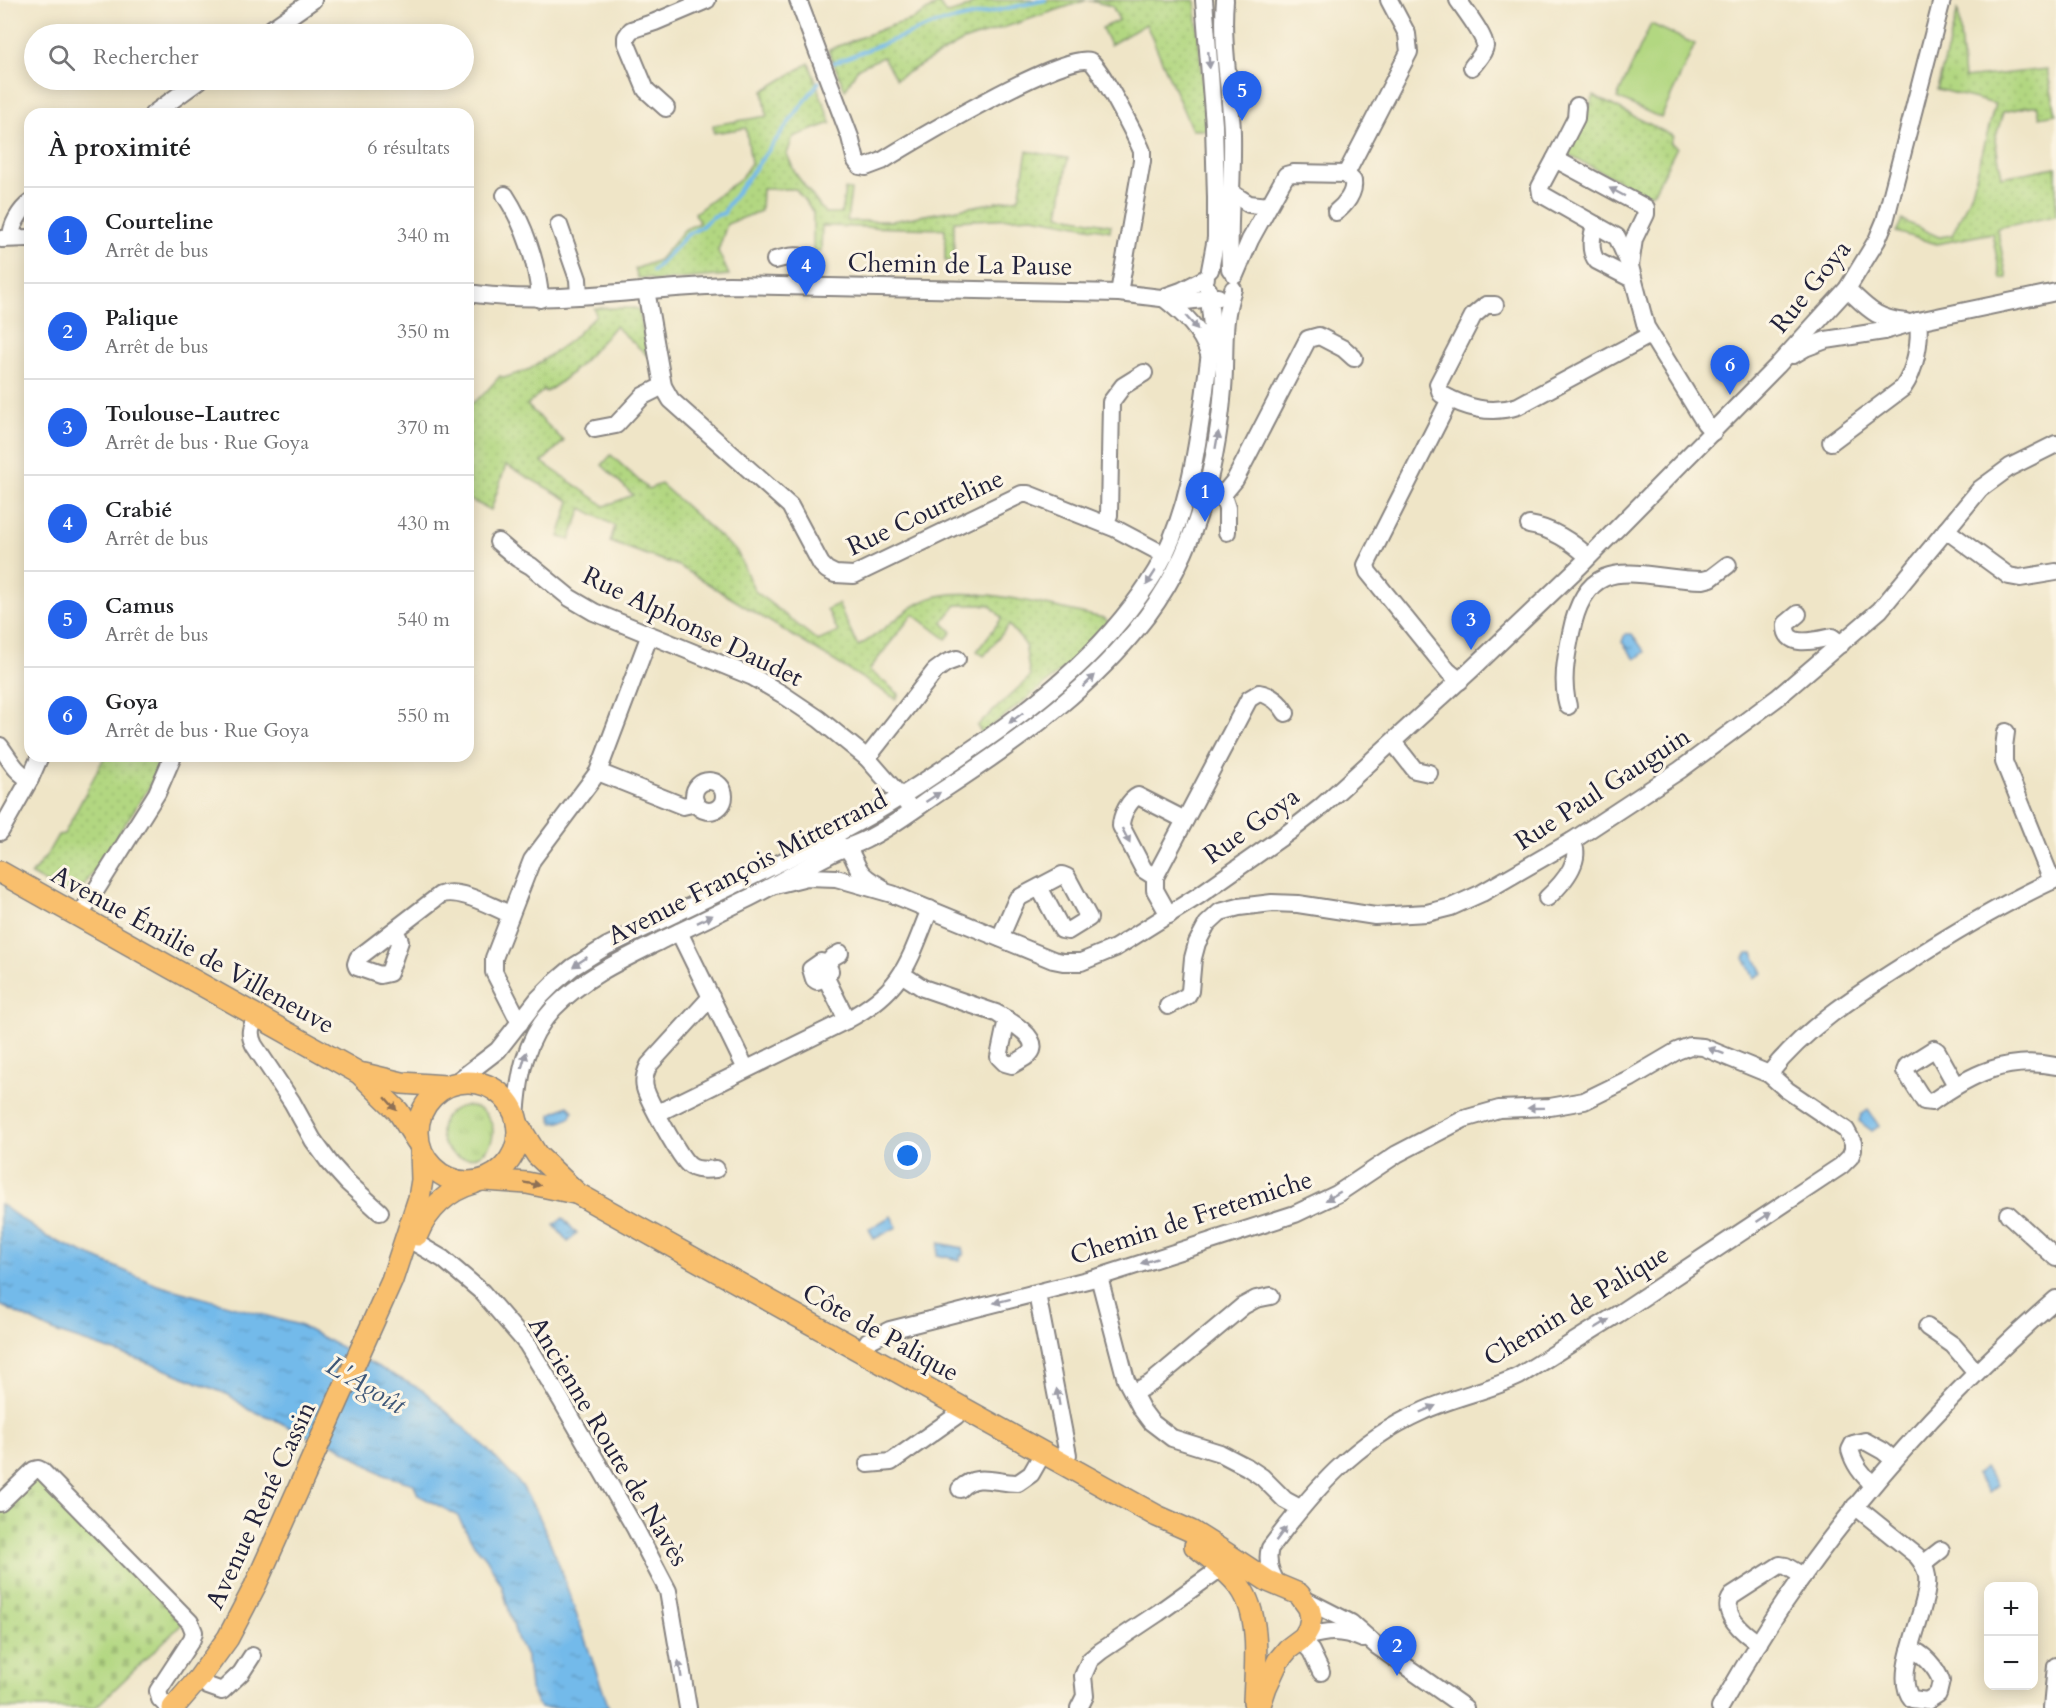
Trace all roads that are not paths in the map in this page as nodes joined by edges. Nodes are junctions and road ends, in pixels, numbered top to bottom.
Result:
1 (313, 0) edge
2 (707, 0) edge
3 (1225, 0) edge
4 (1389, 0) edge
5 (1458, 0) edge
6 (1942, 0) edge
7 (801, 1) edge
8 (1204, 1) edge
9 (278, 24) edge
10 (1472, 67) dead end
11 (186, 90) edge
12 (1577, 106) dead end
13 (161, 108) edge
14 (666, 108) dead end
15 (1555, 159) junction
16 (1346, 174) junction
17 (1230, 192) junction
18 (505, 195) dead end
19 (1268, 206) junction
20 (24, 208) edge
21 (1336, 212) dead end
22 (559, 225) dead end
23 (1596, 225) junction
24 (5, 238) edge
25 (24, 238) edge
26 (775, 260) dead end
27 (1631, 272) junction
28 (1220, 279) junction
29 (811, 286) junction
30 (1847, 289) junction
31 (646, 290) junction
32 (2056, 292) edge
33 (1119, 293) junction
34 (474, 294) edge
35 (579, 296) junction
36 (1163, 297) junction
37 (540, 299) junction
38 (1863, 304) junction
39 (1495, 305) dead end
40 (1914, 322) junction
41 (1815, 324) junction
42 (1650, 335) junction
43 (1834, 339) junction
44 (1210, 357) junction
45 (1354, 358) dead end
46 (1777, 366) junction
47 (1144, 373) dead end
48 (663, 386) junction
49 (1450, 399) junction
50 (595, 429) dead end
51 (1713, 432) junction
52 (1831, 442) dead end
53 (2056, 444) edge
54 (1214, 491) junction
55 (1105, 524) junction
56 (1529, 525) dead end
57 (1946, 530) junction
58 (1227, 532) dead end
59 (498, 542) dead end
60 (1164, 555) junction
61 (1584, 561) junction
62 (1728, 565) dead end
63 (2056, 572) edge
64 (1594, 582) junction
65 (1798, 614) dead end
66 (649, 636) junction
67 (1841, 644) junction
68 (957, 659) dead end
69 (1460, 681) junction
70 (1568, 706) dead end
71 (1286, 713) dead end
72 (2006, 732) dead end
73 (1393, 742) junction
74 (0, 746) edge
75 (867, 758) junction
76 (37, 762) edge
77 (170, 762) edge
78 (598, 772) junction
79 (1429, 772) dead end
80 (30, 779) junction
81 (901, 796) junction
82 (696, 803) dead end
83 (912, 811) junction
84 (1185, 820) junction
85 (0, 832) edge
86 (1572, 841) junction
87 (837, 846) junction
88 (0, 872) edge
89 (1155, 877) junction
90 (836, 878) junction
91 (2054, 880) edge
92 (775, 885) junction
93 (1039, 887) dead end
94 (892, 894) junction
95 (1198, 896) junction
96 (1547, 898) dead end
97 (930, 909) junction
98 (510, 914) junction
99 (1169, 915) junction
100 (79, 916) junction
101 (1213, 917) junction
102 (395, 930) dead end
103 (679, 932) junction
104 (1000, 938) junction
105 (831, 965) dead end
106 (903, 975) junction
107 (711, 997) junction
108 (1168, 1006) dead end
109 (257, 1016) junction
110 (1007, 1019) dead end
111 (847, 1020) junction
112 (520, 1023) junction
113 (2056, 1066) edge
114 (746, 1069) junction
115 (359, 1072) junction
116 (1769, 1074) junction
117 (451, 1084) junction
118 (1956, 1085) dead end
119 (658, 1113) junction
120 (517, 1120) junction
121 (419, 1147) junction
122 (716, 1169) dead end
123 (479, 1181) junction
124 (578, 1194) junction
125 (380, 1212) dead end
126 (2008, 1214) dead end
127 (414, 1242) junction
128 (2056, 1258) edge
129 (1099, 1277) junction
130 (392, 1280) junction
131 (1032, 1294) junction
132 (1271, 1296) dead end
133 (2056, 1299) edge
134 (1927, 1327) dead end
135 (865, 1346) junction
136 (1976, 1372) junction
137 (1132, 1393) junction
138 (961, 1407) junction
139 (1043, 1453) junction
140 (1066, 1459) junction
141 (1894, 1460) junction
142 (868, 1464) dead end
143 (1873, 1484) junction
144 (960, 1489) dead end
145 (0, 1503) edge
146 (1855, 1506) junction
147 (1300, 1508) junction
148 (1157, 1516) junction
149 (1941, 1550) dead end
150 (1923, 1564) junction
151 (1221, 1568) junction
152 (1803, 1576) junction
153 (1282, 1587) junction
154 (1304, 1599) junction
155 (1253, 1624) junction
156 (1299, 1640) junction
157 (1758, 1642) junction
158 (1377, 1646) junction
159 (1911, 1649) dead end
160 (252, 1656) dead end
161 (2056, 1666) edge
162 (1321, 1672) dead end
163 (199, 1678) junction
164 (171, 1708) edge
165 (688, 1708) edge
166 (1079, 1708) edge
167 (1254, 1708) edge
168 (1259, 1708) edge
169 (1465, 1708) edge
170 (1720, 1708) edge
171 (2052, 1708) edge

1 - 9 street
2 - 14 street
3 - 17 street, Avenue François Mitterrand
4 - 16 street
5 - 10 street
6 - 30 street, Rue Goya
7 - 33 street
8 -> 28 street, Avenue François Mitterrand
11 - 13 street
12 - 15 street
15 - 23 street
27 -> 15 street
16 - 19 street
16 - 21 street
17 - 19 street
17 - 28 street, Avenue François Mitterrand
18 - 37 street
19 - 28 street
20 - 24 street
22 - 35 street
23 - 27 street
23 - 27 street
24 - 25 street
26 - 29 street
27 - 42 street
28 - 36 street, Chemin de La Pause
28 - 44 street, Avenue François Mitterrand
54 -> 28 street, Avenue François Mitterrand
29 - 31 street, Chemin de La Pause
29 - 33 street, Chemin de La Pause
30 - 38 street
30 - 41 street, Rue Goya
31 - 35 street, Chemin de La Pause
31 - 48 street, Rue Courteline
32 - 40 street
33 - 36 street, Chemin de La Pause
34 - 37 street, Chemin de La Pause
35 - 37 street, Chemin de La Pause
36 -> 44 street
38 - 40 street
38 - 43 street
39 - 49 street
40 - 43 street
40 - 52 street
41 - 43 street
41 - 46 street, Rue Goya
42 - 49 street
42 - 51 street
43 - 46 street
44 - 60 street, Avenue François Mitterrand
45 - 54 street
46 - 51 street, Rue Goya
47 - 55 street
48 - 50 street
48 - 55 street, Rue Courteline
49 - 69 street
51 - 61 street, Rue Goya
53 - 57 street, Rue Paul Gauguin
54 - 58 street
83 -> 54 street, Avenue François Mitterrand
55 - 60 street, Rue Courteline
56 - 61 street
57 - 63 street
57 - 67 street, Rue Paul Gauguin
59 - 66 street, Rue Alphonse Daudet
60 -> 81 street, Avenue François Mitterrand
61 - 64 street
61 - 69 street, Rue Goya
62 - 64 street
64 - 70 street
65 - 67 street
66 - 75 street, Rue Alphonse Daudet
66 - 78 street
67 - 86 street, Rue Paul Gauguin
68 - 75 street
69 - 73 street, Rue Goya
71 - 84 street
72 - 91 street
73 - 79 street
73 - 95 street, Rue Goya
74 - 80 street
75 - 81 street, Rue Alphonse Daudet
76 - 80 street
77 - 100 street
78 - 82 street
78 - 98 street
80 - 85 street
81 - 83 street, Rue Alphonse Daudet
81 - 87 street, Avenue François Mitterrand
83 - 87 street, Avenue François Mitterrand
84 - 89 street
84 -> 89 street
86 - 96 street
86 - 101 street, Rue Paul Gauguin
87 - 90 street
87 - 92 street, Avenue François Mitterrand
87 - 94 street, Rue Goya
87 -> 112 street, Avenue François Mitterrand
88 - 100 main road, Avenue Émilie de Villeneuve
89 - 99 street
90 - 92 street, Rue Goya
90 - 94 street, Rue Goya
91 - 116 street
103 -> 92 street, Avenue François Mitterrand
93 - 104 street
94 - 97 street, Rue Goya
95 - 99 street, Rue Goya
95 - 101 street
97 - 104 street, Rue Goya
97 - 106 street
98 - 102 street
98 - 112 street
99 - 104 street, Rue Goya
100 - 109 main road, Avenue Émilie de Villeneuve
101 - 108 street
103 - 107 street
120 -> 103 street, Avenue François Mitterrand
105 - 111 street
106 - 110 street
106 - 111 street
107 - 114 street
107 - 119 street
109 - 115 main road, Avenue Émilie de Villeneuve
109 - 125 street
111 - 114 street
112 - 117 street, Avenue François Mitterrand
113 - 118 street
114 - 119 street
115 - 117 main road, Avenue Émilie de Villeneuve
115 -> 121 main road, Avenue Émilie de Villeneuve
116 -> 129 street, Chemin de Fretemiche
147 -> 116 street, Chemin de Palique
117 - 120 main road
117 - 121 main road
119 - 122 street
120 - 123 main road
120 - 124 main road, Côte de Palique
121 - 123 main road
121 - 130 main road, Avenue René Cassin
123 -> 124 main road, Côte de Palique
123 - 127 main road, Avenue René Cassin
124 - 135 main road, Côte de Palique
126 - 128 street
127 - 130 main road, Avenue René Cassin
165 -> 127 street, Ancienne Route de Navès
129 - 131 street, Chemin de Fretemiche
129 - 137 street
130 - 163 main road, Avenue René Cassin
131 -> 135 street, Chemin de Fretemiche
140 -> 131 street
132 - 137 street
133 - 136 street
134 - 136 street
135 - 138 main road, Côte de Palique
136 - 141 street
137 - 147 street
138 - 139 main road, Côte de Palique
138 - 142 street
139 - 140 main road, Côte de Palique
139 - 144 street
140 - 148 main road, Côte de Palique
141 - 143 street
141 - 143 street
143 - 146 street
145 - 164 street
146 - 150 street
146 - 152 street
153 -> 147 street, Chemin de Palique
148 - 151 main road
148 - 153 main road
149 - 150 street
150 - 159 street
151 - 155 main road
151 - 166 street
152 - 157 street
152 - 157 street
153 - 154 main road
153 - 155 main road
154 - 156 main road
154 - 158 street
155 - 156 main road
155 - 167 main road
156 - 158 street
156 - 162 street
156 - 168 main road
157 - 170 street
158 - 169 street
160 - 163 street
161 - 171 street
163 - 164 main road, Avenue René Cassin

